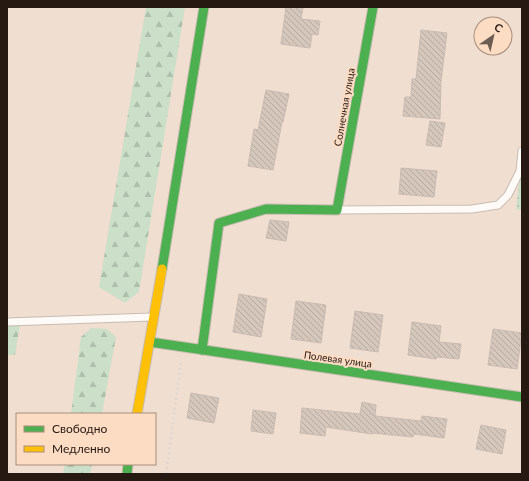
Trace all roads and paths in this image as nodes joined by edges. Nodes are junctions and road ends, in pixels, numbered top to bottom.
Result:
1 (204, 7) edge
2 (373, 7) edge
3 (522, 151) edge
4 (337, 210) junction
5 (154, 317) junction
6 (7, 322) edge
7 (150, 342) junction
8 (183, 347) junction
9 (202, 350) junction
10 (522, 398) edge
11 (137, 413) edge
12 (166, 474) edge

1 - 5 street
2 - 4 street, Солнечная улица
3 - 4 lane
4 - 9 street
5 - 6 lane
5 - 7 street
7 - 8 street, Полевая улица
7 - 11 street
8 - 9 street, Полевая улица
8 - 12 path
9 - 10 street, Полевая улица

